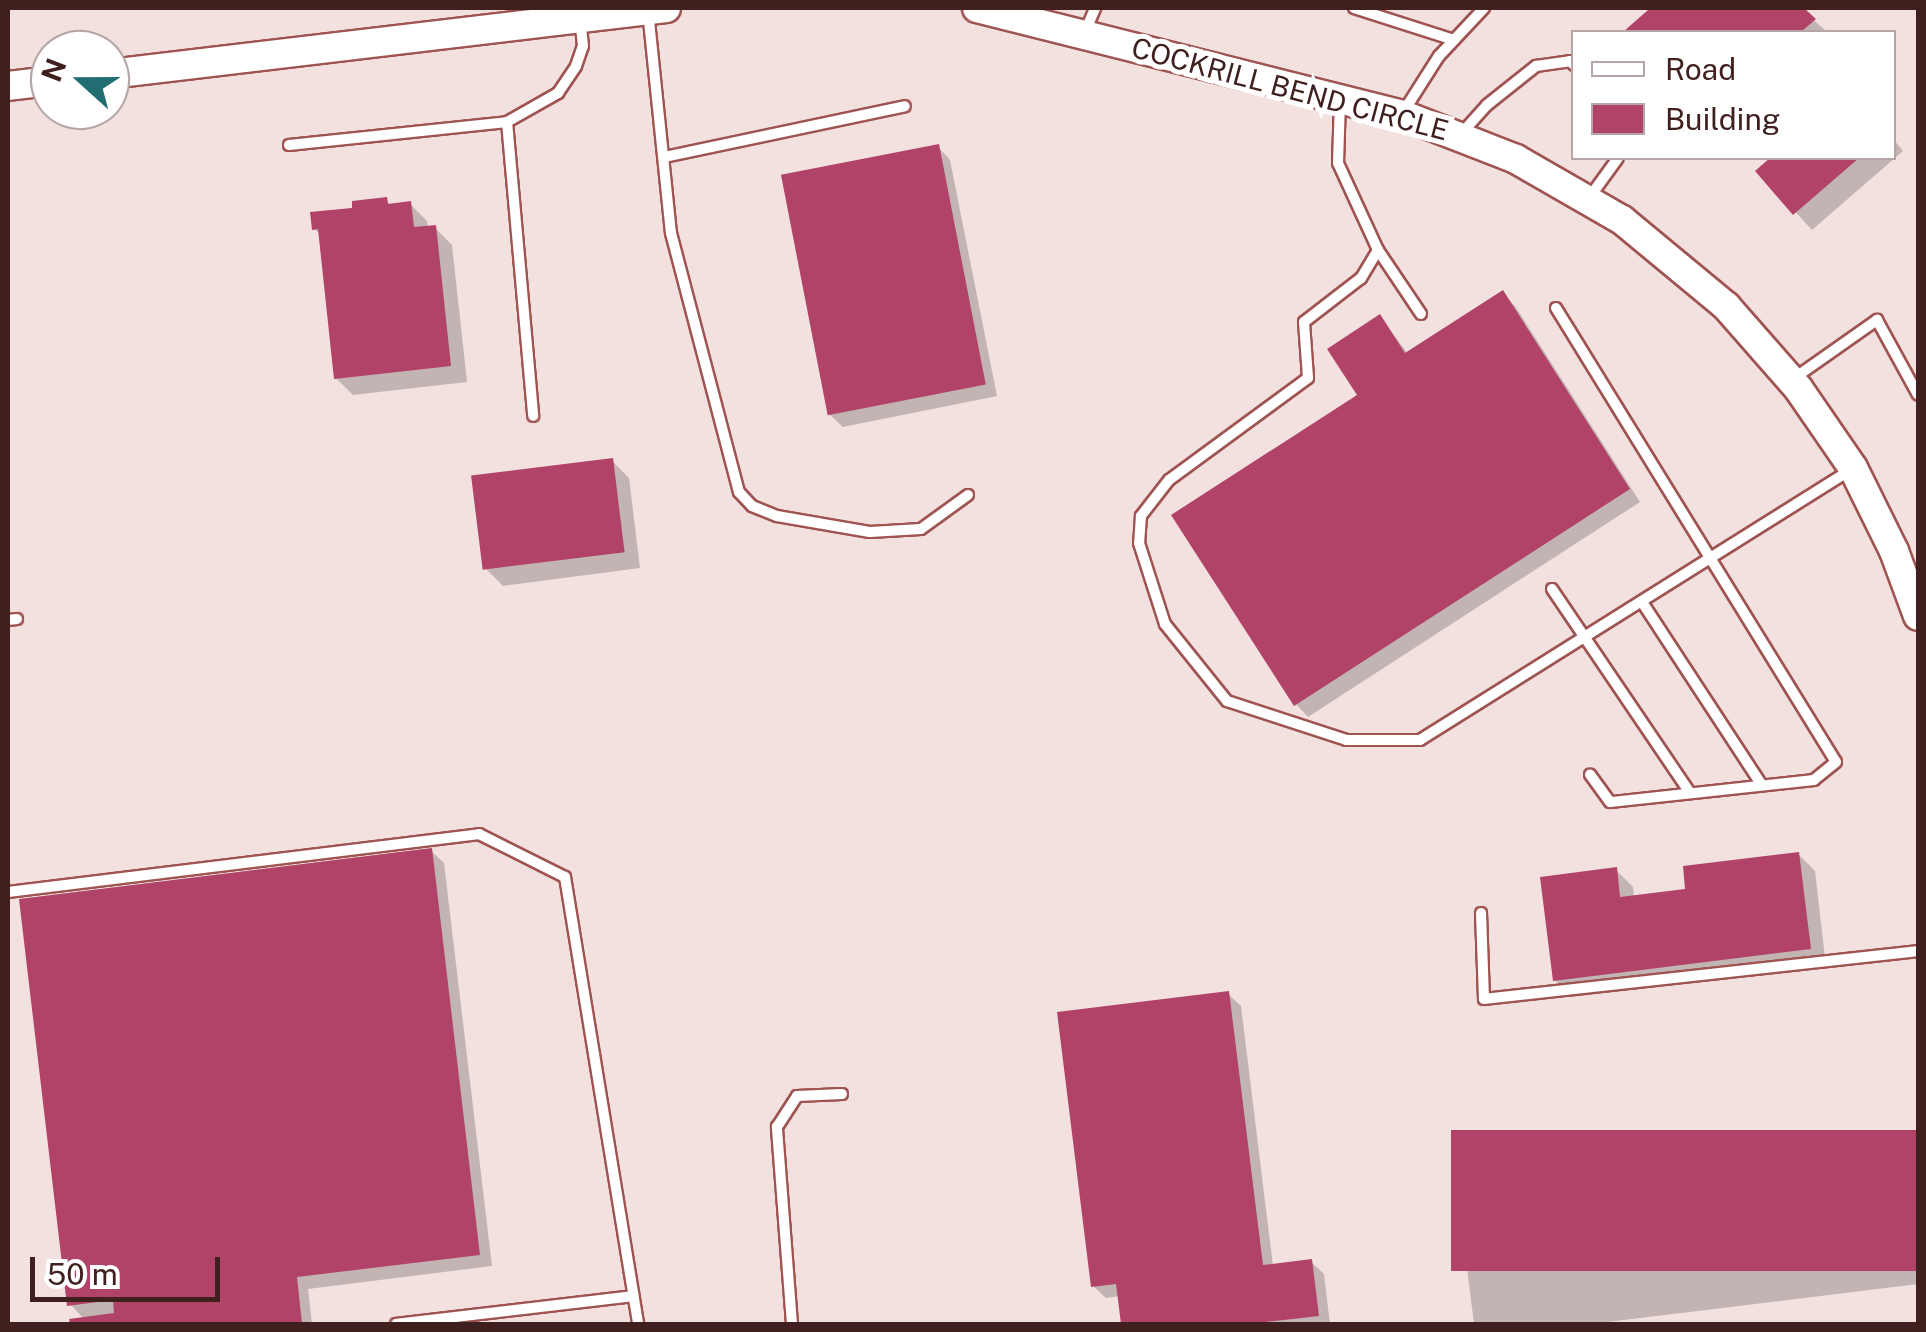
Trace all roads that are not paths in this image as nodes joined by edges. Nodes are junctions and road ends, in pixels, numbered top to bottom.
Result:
1 (978, 8) edge
2 (1354, 8) edge
3 (1484, 8) edge
4 (657, 9) edge
5 (580, 18) junction
6 (1090, 20) edge
7 (1454, 40) junction
8 (1571, 62) edge
9 (130, 72) edge
10 (1340, 99) junction
11 (905, 106) dead end
12 (1402, 115) junction
13 (507, 122) junction
14 (1460, 135) junction
15 (289, 145) dead end
16 (664, 157) junction
17 (1617, 160) edge
18 (1588, 199) junction
19 (1378, 250) junction
20 (1556, 308) dead end
21 (1421, 314) dead end
22 (1791, 380) junction
23 (1918, 396) edge
24 (533, 416) dead end
25 (1853, 468) junction
26 (968, 495) dead end
27 (1713, 557) junction
28 (1552, 589) dead end
29 (1642, 602) junction
30 (1918, 616) edge
31 (1585, 639) junction
32 (1590, 774) dead end
33 (1761, 784) junction
34 (1689, 791) junction
35 (8, 892) edge
36 (1481, 914) dead end
37 (1918, 951) edge
38 (842, 1094) dead end
39 (632, 1296) junction
40 (396, 1324) edge
41 (638, 1324) edge
42 (792, 1324) edge

1 - 6 street, COCKRILL BEND CIRCLE
2 - 7 lane
3 - 7 lane
4 - 5 street
4 - 16 lane
5 - 9 street
5 - 13 lane
6 - 10 street, COCKRILL BEND CIRCLE
7 - 12 lane
8 - 14 lane
10 - 12 street, COCKRILL BEND CIRCLE
10 - 19 lane
11 - 16 lane
12 - 14 street, COCKRILL BEND CIRCLE
13 - 15 lane
13 - 24 lane
14 - 18 street, COCKRILL BEND CIRCLE
16 - 26 lane
17 - 18 lane
18 - 22 street, COCKRILL BEND CIRCLE
19 - 21 lane
19 - 31 lane
20 - 27 lane
22 - 23 lane
22 - 25 street, COCKRILL BEND CIRCLE
25 - 27 lane
25 - 30 street, COCKRILL BEND CIRCLE
27 - 29 lane
27 - 33 lane
28 - 31 lane
29 - 31 lane
29 - 33 lane
31 - 34 lane
32 - 34 lane
33 - 34 lane
35 - 39 lane
36 - 37 lane
38 - 42 lane
39 - 40 lane
39 - 41 lane

